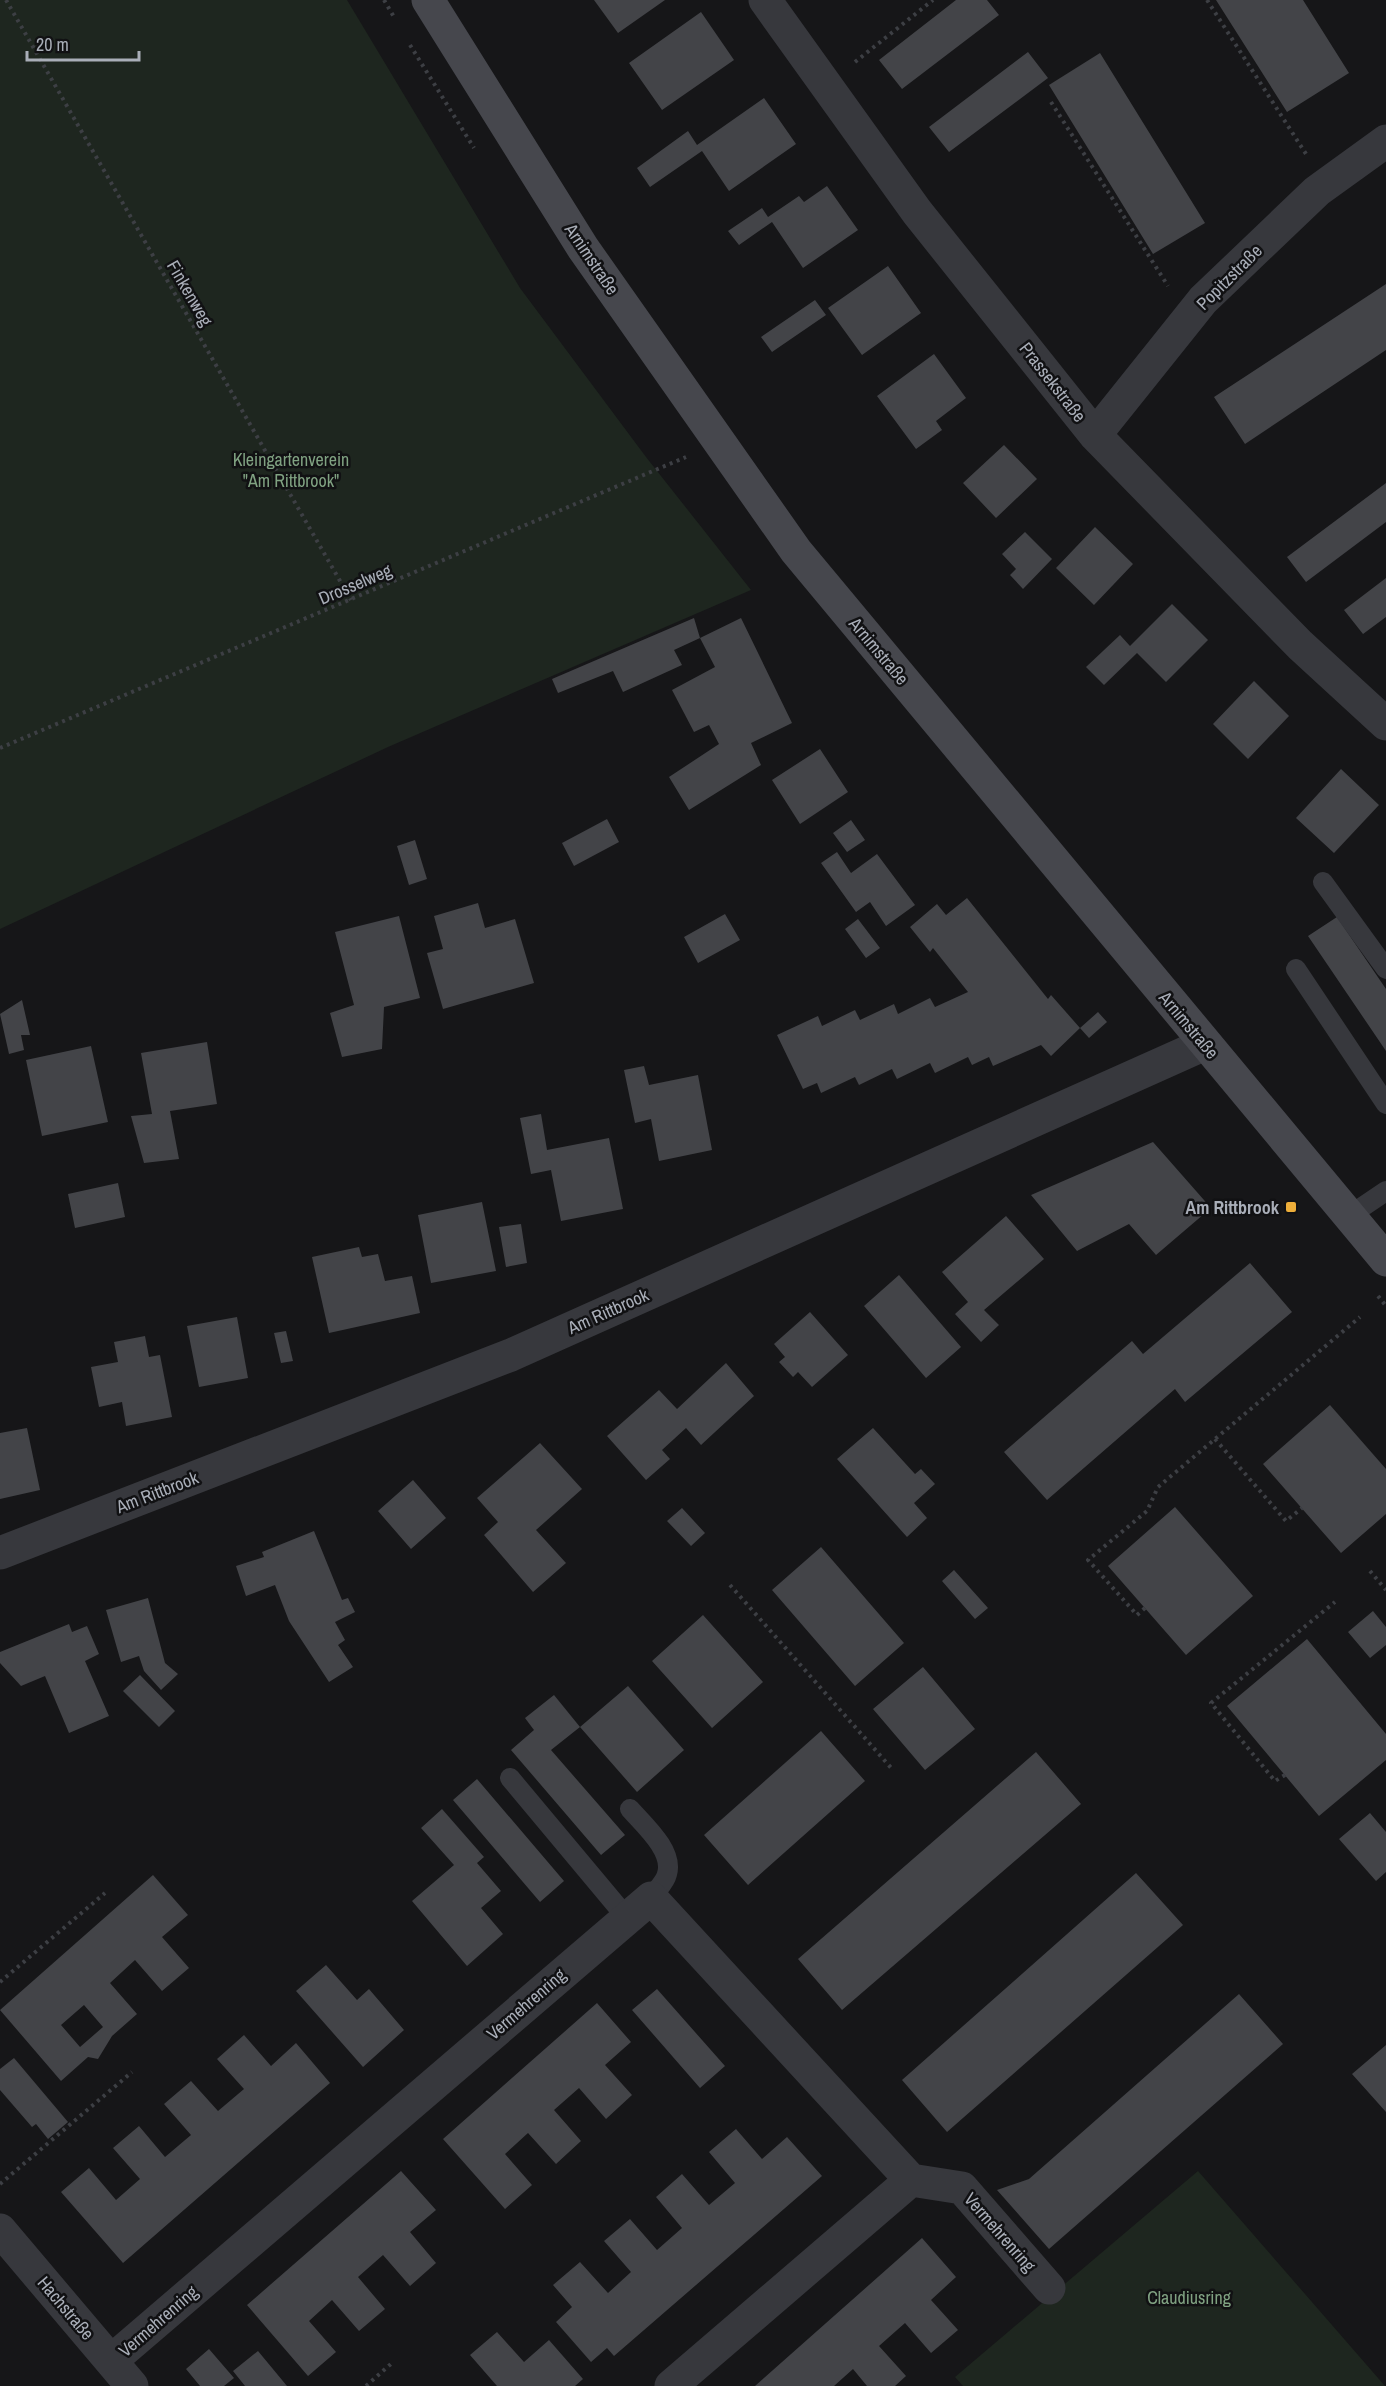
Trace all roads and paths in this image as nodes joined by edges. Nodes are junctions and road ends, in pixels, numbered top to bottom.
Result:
1 (6, 0) edge
2 (428, 0) edge
3 (765, 0) edge
4 (933, 0) edge
5 (1207, 0) edge
6 (826, 85) junction
7 (1051, 102) dead end
8 (1386, 141) edge
9 (1326, 185) junction
10 (1188, 319) junction
11 (1095, 435) junction
12 (719, 440) junction
13 (351, 600) junction
14 (1386, 724) edge
15 (0, 748) edge
16 (1323, 882) dead end
17 (1296, 969) dead end
18 (1386, 969) edge
19 (1205, 1044) junction
20 (1386, 1104) edge
21 (1386, 1191) edge
22 (1349, 1216) junction
23 (1386, 1260) edge
24 (1360, 1317) dead end
25 (1215, 1439) junction
26 (1302, 1508) dead end
27 (0, 1553) edge
28 (1370, 1571) dead end
29 (730, 1585) dead end
30 (1386, 1590) edge
31 (1335, 1602) dead end
32 (1145, 1608) dead end
33 (893, 1770) dead end
34 (1285, 1774) dead end
35 (510, 1778) dead end
36 (630, 1809) dead end
37 (105, 1893) dead end
38 (639, 1908) junction
39 (0, 1982) edge
40 (132, 2072) dead end
41 (911, 2180) junction
42 (0, 2184) edge
43 (0, 2230) edge
44 (1049, 2288) dead end
45 (111, 2361) junction
46 (392, 2363) dead end
47 (132, 2386) edge
48 (366, 2386) edge
49 (671, 2386) edge

1 - 13 path, Finkenweg
2 - 12 main road, Arnimstraße
3 - 6 street, Prassekstraße
4 - 6 path
5 - 9 path
6 - 11 street, Prassekstraße
7 - 10 path
8 - 9 street, Popitzstraße
9 - 10 street, Popitzstraße
10 - 11 street, Popitzstraße
11 - 14 street, Prassekstraße
12 - 13 path, Drosselweg
12 - 19 main road, Arnimstraße
13 - 15 path, Drosselweg
16 - 18 lane
17 - 20 lane
19 - 22 main road, Arnimstraße
19 - 27 street, Am Rittbrook
21 - 22 lane
22 - 23 main road, Arnimstraße
24 - 25 path
25 - 26 path
25 - 32 path
28 - 30 path
29 - 33 path
31 - 34 path
35 - 38 lane
36 - 38 lane
37 - 39 path
38 - 41 street
38 - 45 street, Vermehrenring
40 - 42 path
41 - 44 street, Vermehrenring
41 - 49 street
43 - 45 street, Hachstraße
45 - 47 street, Hachstraße
46 - 48 path

